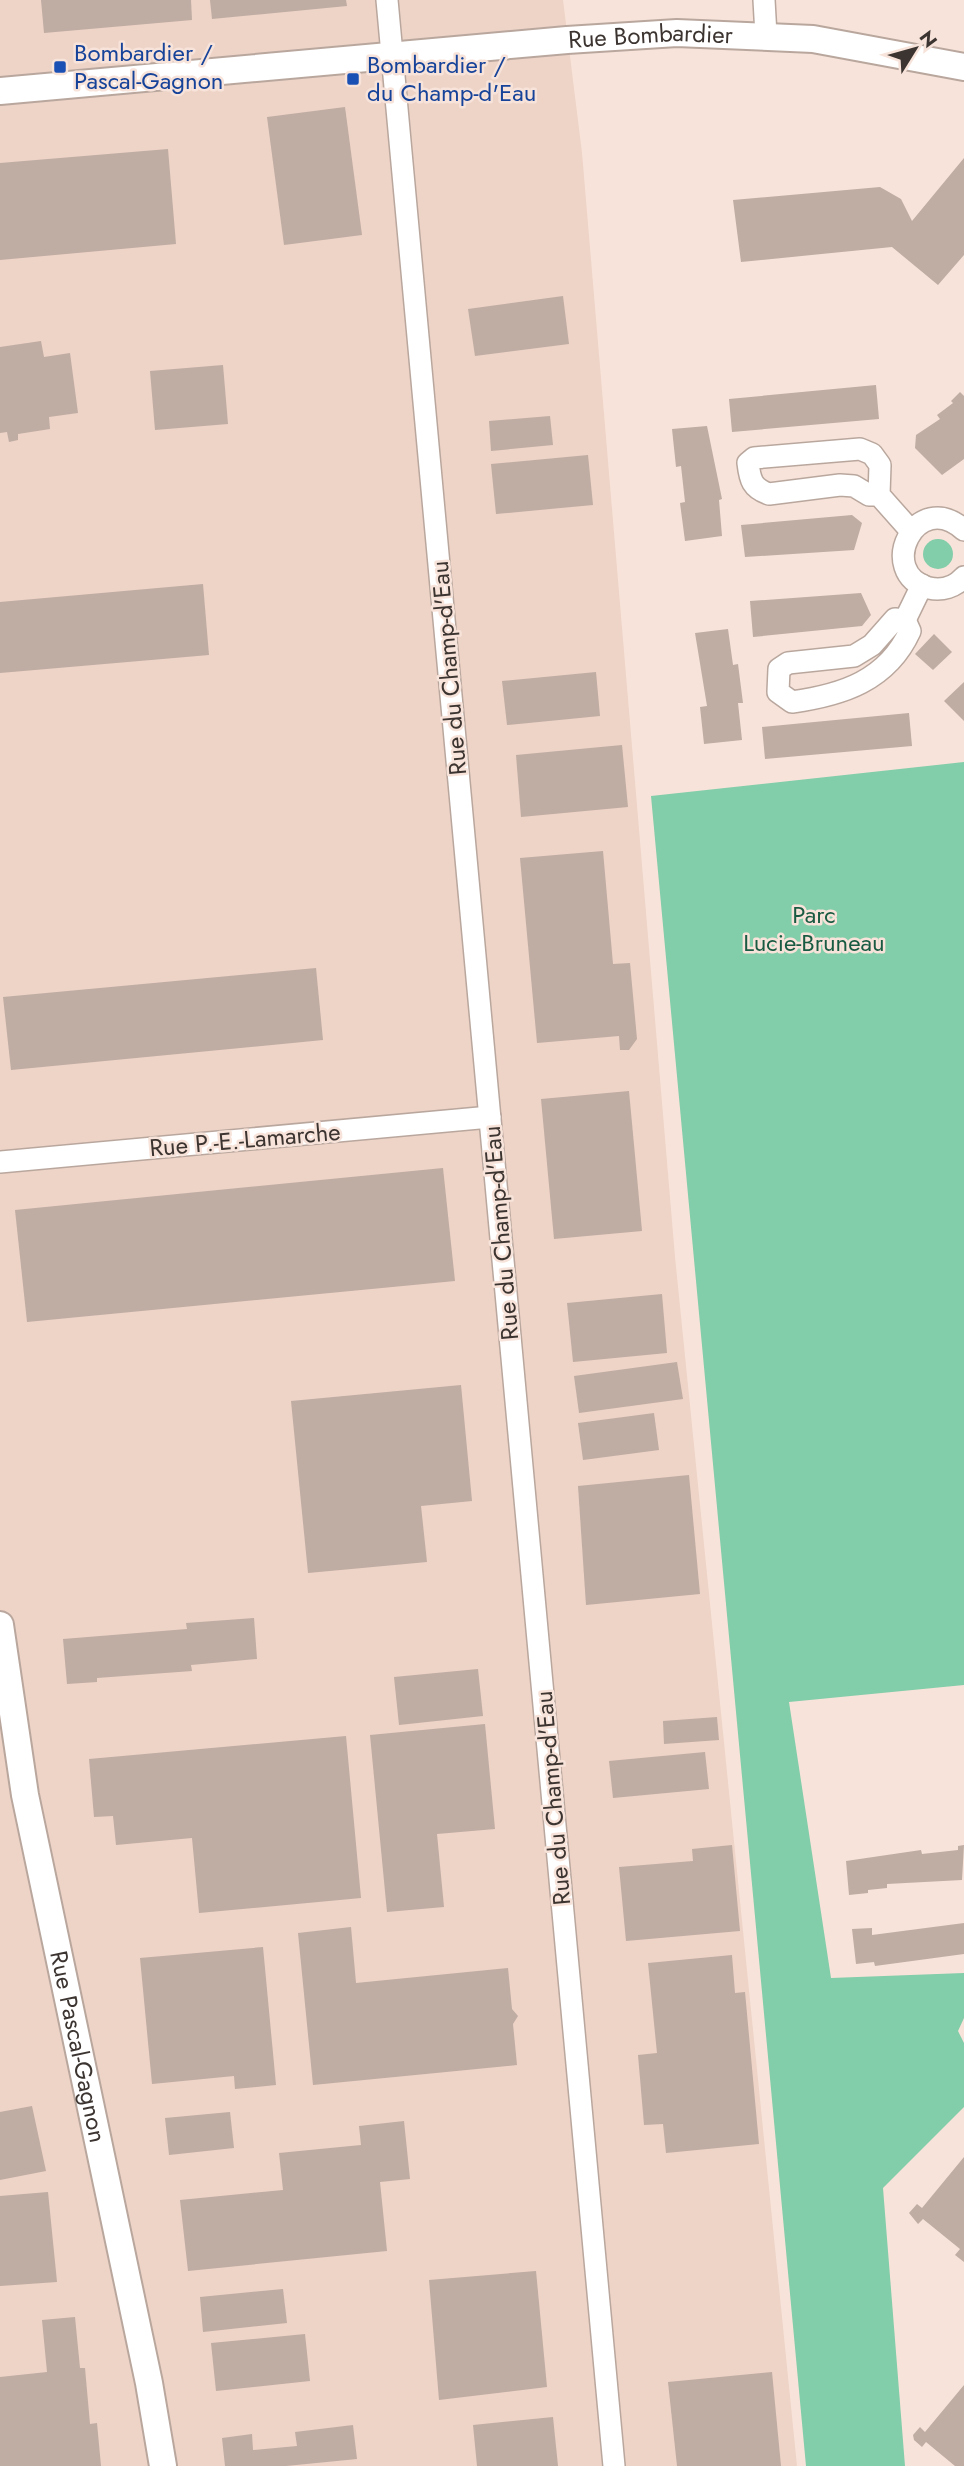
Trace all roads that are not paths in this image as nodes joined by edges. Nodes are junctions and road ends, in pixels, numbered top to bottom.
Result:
1 (387, 0) edge
2 (764, 0) edge
3 (766, 35) junction
4 (393, 55) junction
5 (964, 67) edge
6 (0, 91) edge
7 (879, 495) junction
8 (964, 530) edge
9 (911, 531) junction
10 (963, 580) edge
11 (922, 585) junction
12 (905, 620) junction
13 (490, 1117) junction
14 (0, 1163) edge
15 (0, 1625) edge
16 (163, 2466) edge
17 (614, 2466) edge

1 - 4 street, Rue du Champ-d'Eau
2 - 3 street
3 - 4 street, Rue Bombardier
3 - 5 street, Rue Bombardier
4 - 6 street, Rue Bombardier
4 - 13 street, Rue du Champ-d'Eau
7 - 7 street
7 - 9 street
8 - 9 street
9 - 11 street
10 - 11 street
11 - 12 street
12 - 12 street
13 - 14 street, Rue P.-E.-Lamarche
13 - 17 street, Rue du Champ-d'Eau
15 - 16 street, Rue Pascal-Gagnon

